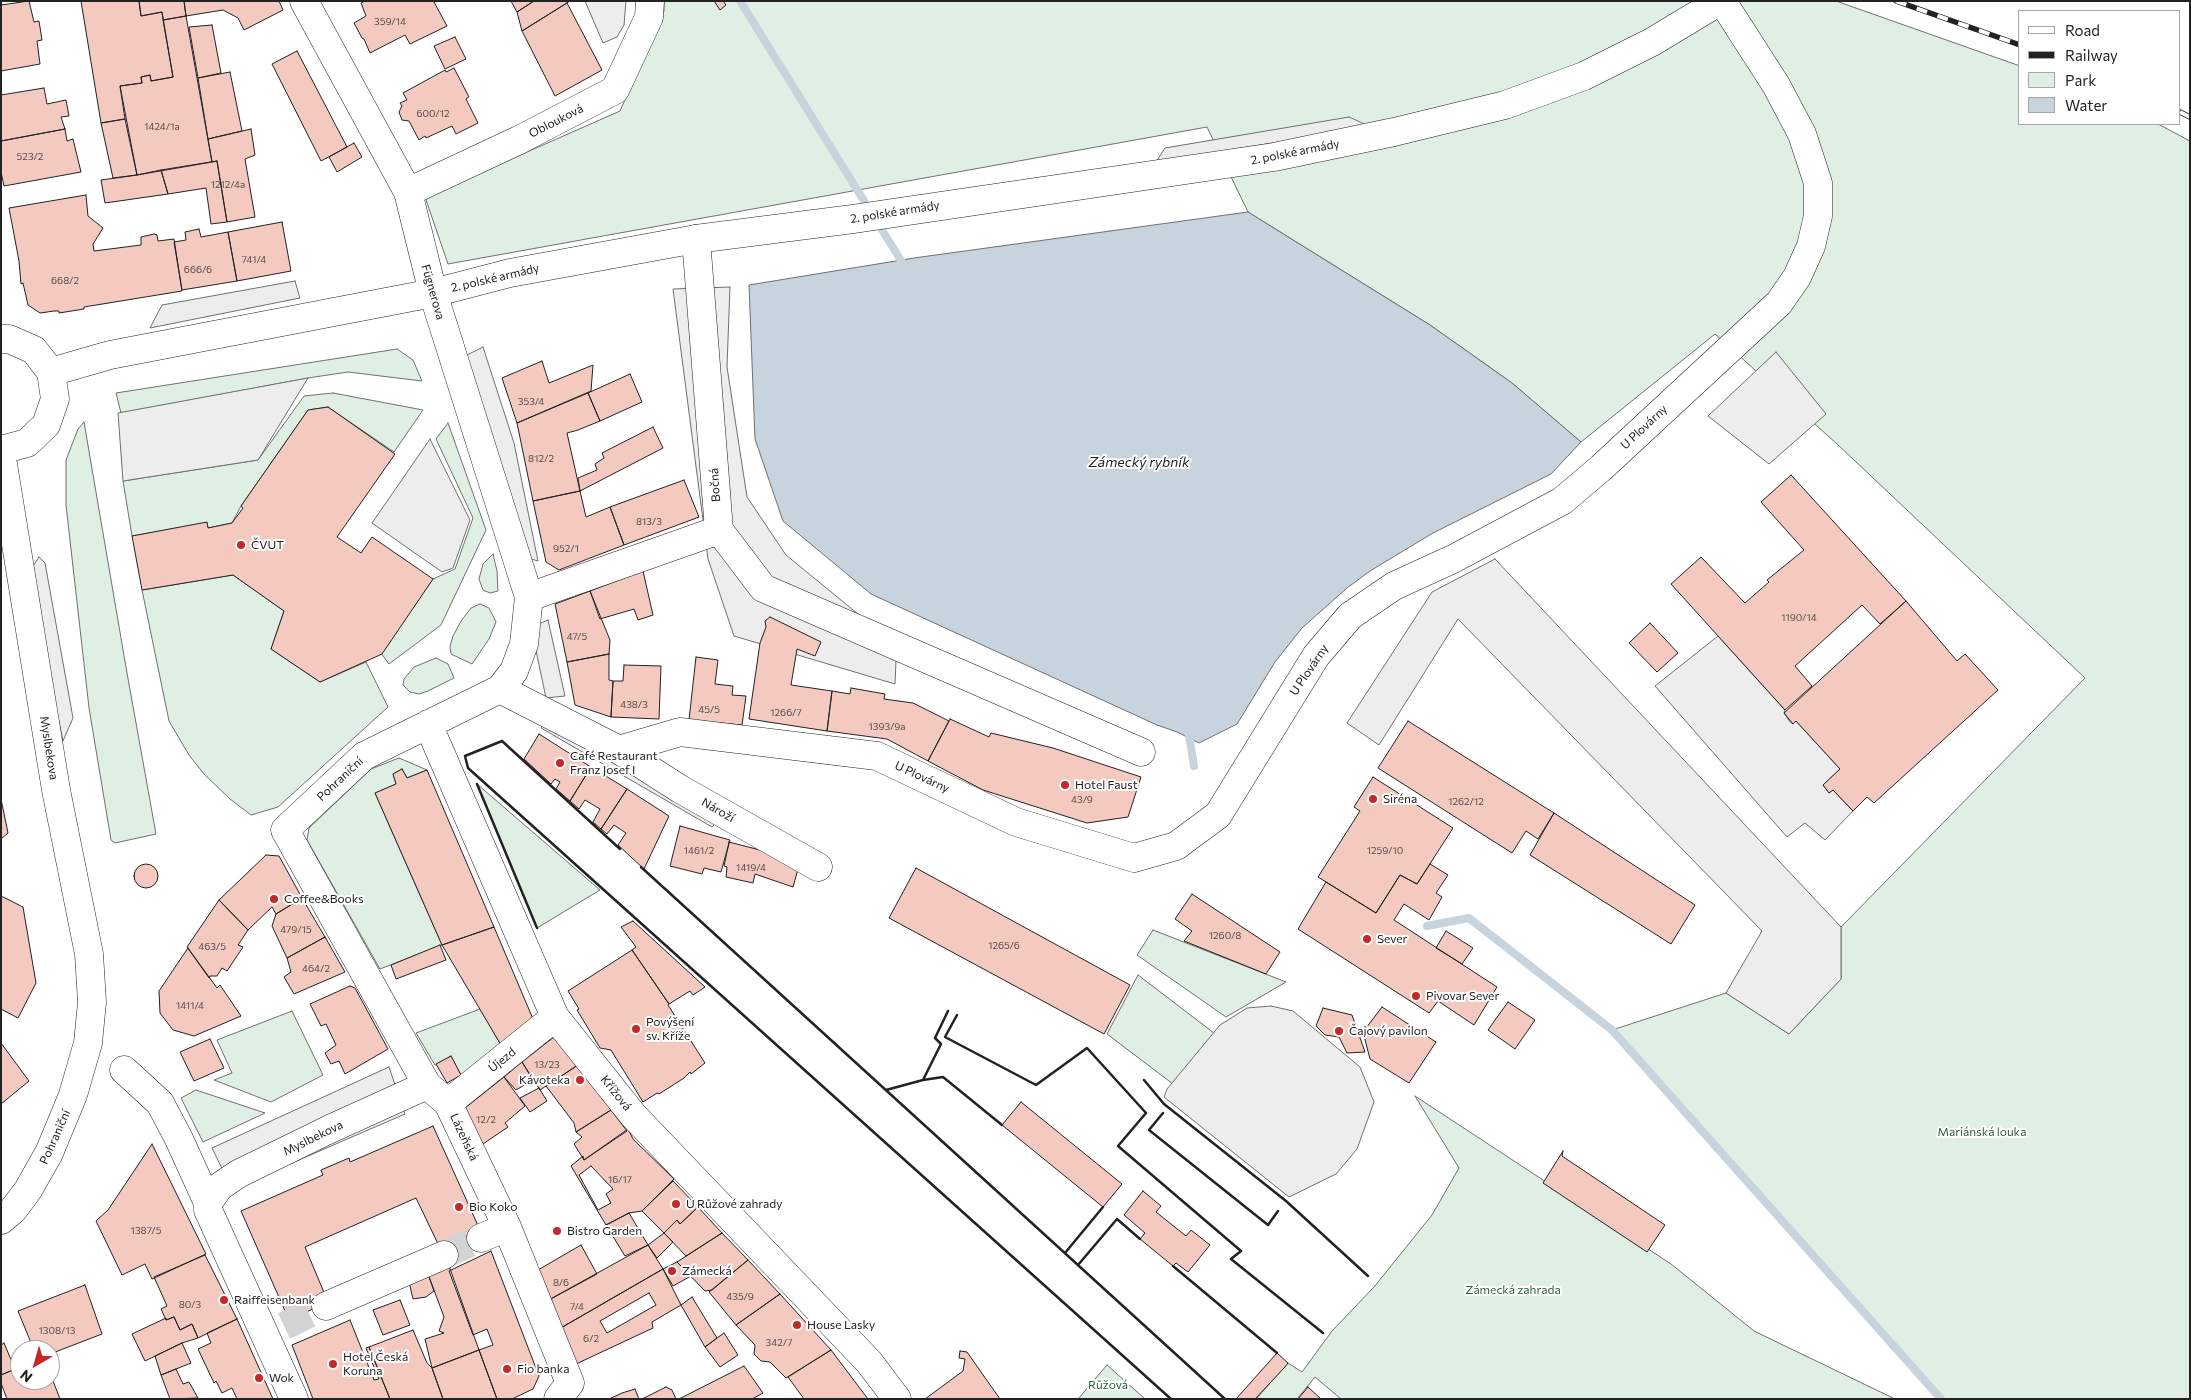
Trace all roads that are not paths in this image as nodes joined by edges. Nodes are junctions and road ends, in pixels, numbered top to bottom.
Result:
1 (304, 1) edge
2 (650, 1) edge
3 (1721, 1) edge
4 (408, 192) junction
5 (696, 239) junction
6 (432, 293) junction
7 (1, 339) edge
8 (51, 372) junction
9 (1, 451) edge
10 (718, 530) junction
11 (529, 597) junction
12 (500, 689) junction
13 (428, 724) junction
14 (619, 750) junction
15 (1141, 752) dead end
16 (286, 830) joint
17 (818, 867) dead end
18 (556, 1017) junction
19 (88, 1043) joint
20 (124, 1070) dead end
21 (427, 1084) junction
22 (448, 1103) junction
23 (208, 1203) junction
24 (1, 1220) edge
25 (507, 1228) junction
26 (481, 1238) tunnel mouth
27 (444, 1255) tunnel mouth
28 (326, 1306) tunnel mouth
29 (564, 1391) edge
30 (294, 1399) edge
31 (897, 1399) edge

1 - 4 street, Fügnerova
2 - 4 street, Oblouková
3 - 5 street, 2. polské armády
3 - 14 street, U Plovárny
4 - 6 street, Fügnerova
5 - 6 street, 2. polské armády
5 - 10 street, Bočná
6 - 8 street, 2. polské armády
6 - 11 street, Fügnerova
7 - 8 street
8 - 9 street
9 - 19 street, Myslbekova
10 - 11 street
10 - 15 street
11 - 12 street
12 - 13 street, Pohraniční
12 - 14 street
13 - 16 street, Pohraniční
13 - 18 street, Křížová
14 - 17 street, Nároží
16 - 21 street, Lázeňská
18 - 22 street, Újezd
18 - 31 street, Křížová
19 - 24 street, Pohraniční
20 - 23 street
21 - 22 street, Lázeňská
21 - 23 street, Myslbekova
22 - 25 street, Lázeňská
23 - 30 street
25 - 26 street
25 - 29 street, Lázeňská
27 - 28 street

